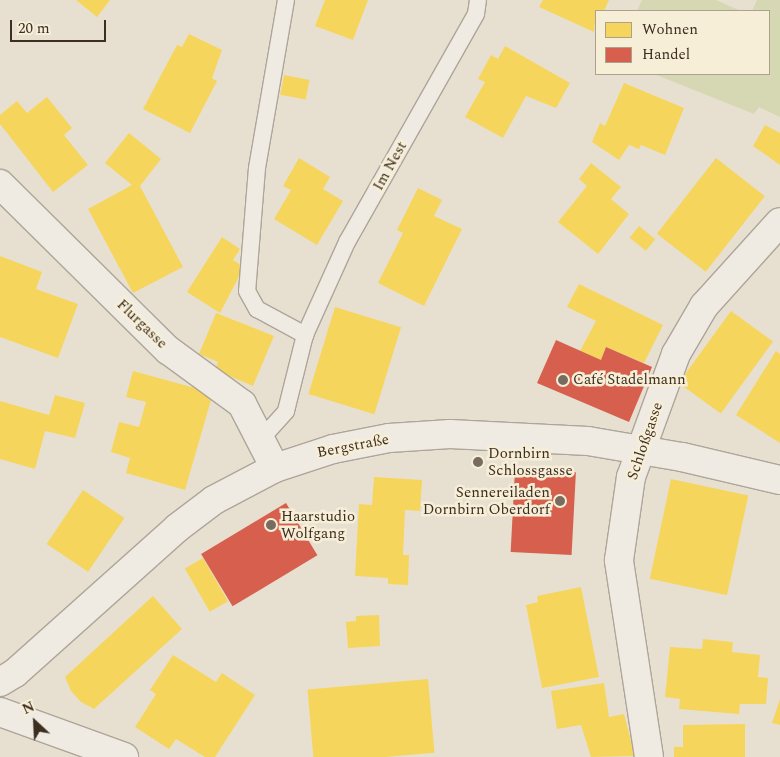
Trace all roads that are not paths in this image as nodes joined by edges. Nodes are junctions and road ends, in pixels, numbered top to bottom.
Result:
1 (286, 0) edge
2 (478, 0) edge
3 (0, 184) edge
4 (780, 222) edge
5 (305, 336) junction
6 (262, 438) junction
7 (643, 449) junction
8 (275, 468) junction
9 (780, 480) edge
10 (0, 682) edge
11 (0, 712) edge
12 (124, 757) edge
13 (649, 757) edge

1 - 5 lane
2 - 5 lane, Im Nest
3 - 6 street, Flurgasse
4 - 7 street, Schloßgasse
5 - 6 lane, Im Nest
6 - 8 street, Flurgasse
7 - 8 street, Bergstraße
7 - 9 street, Bergstraße
7 - 13 street, Schloßgasse
8 - 10 street, Bergstraße
11 - 12 street

